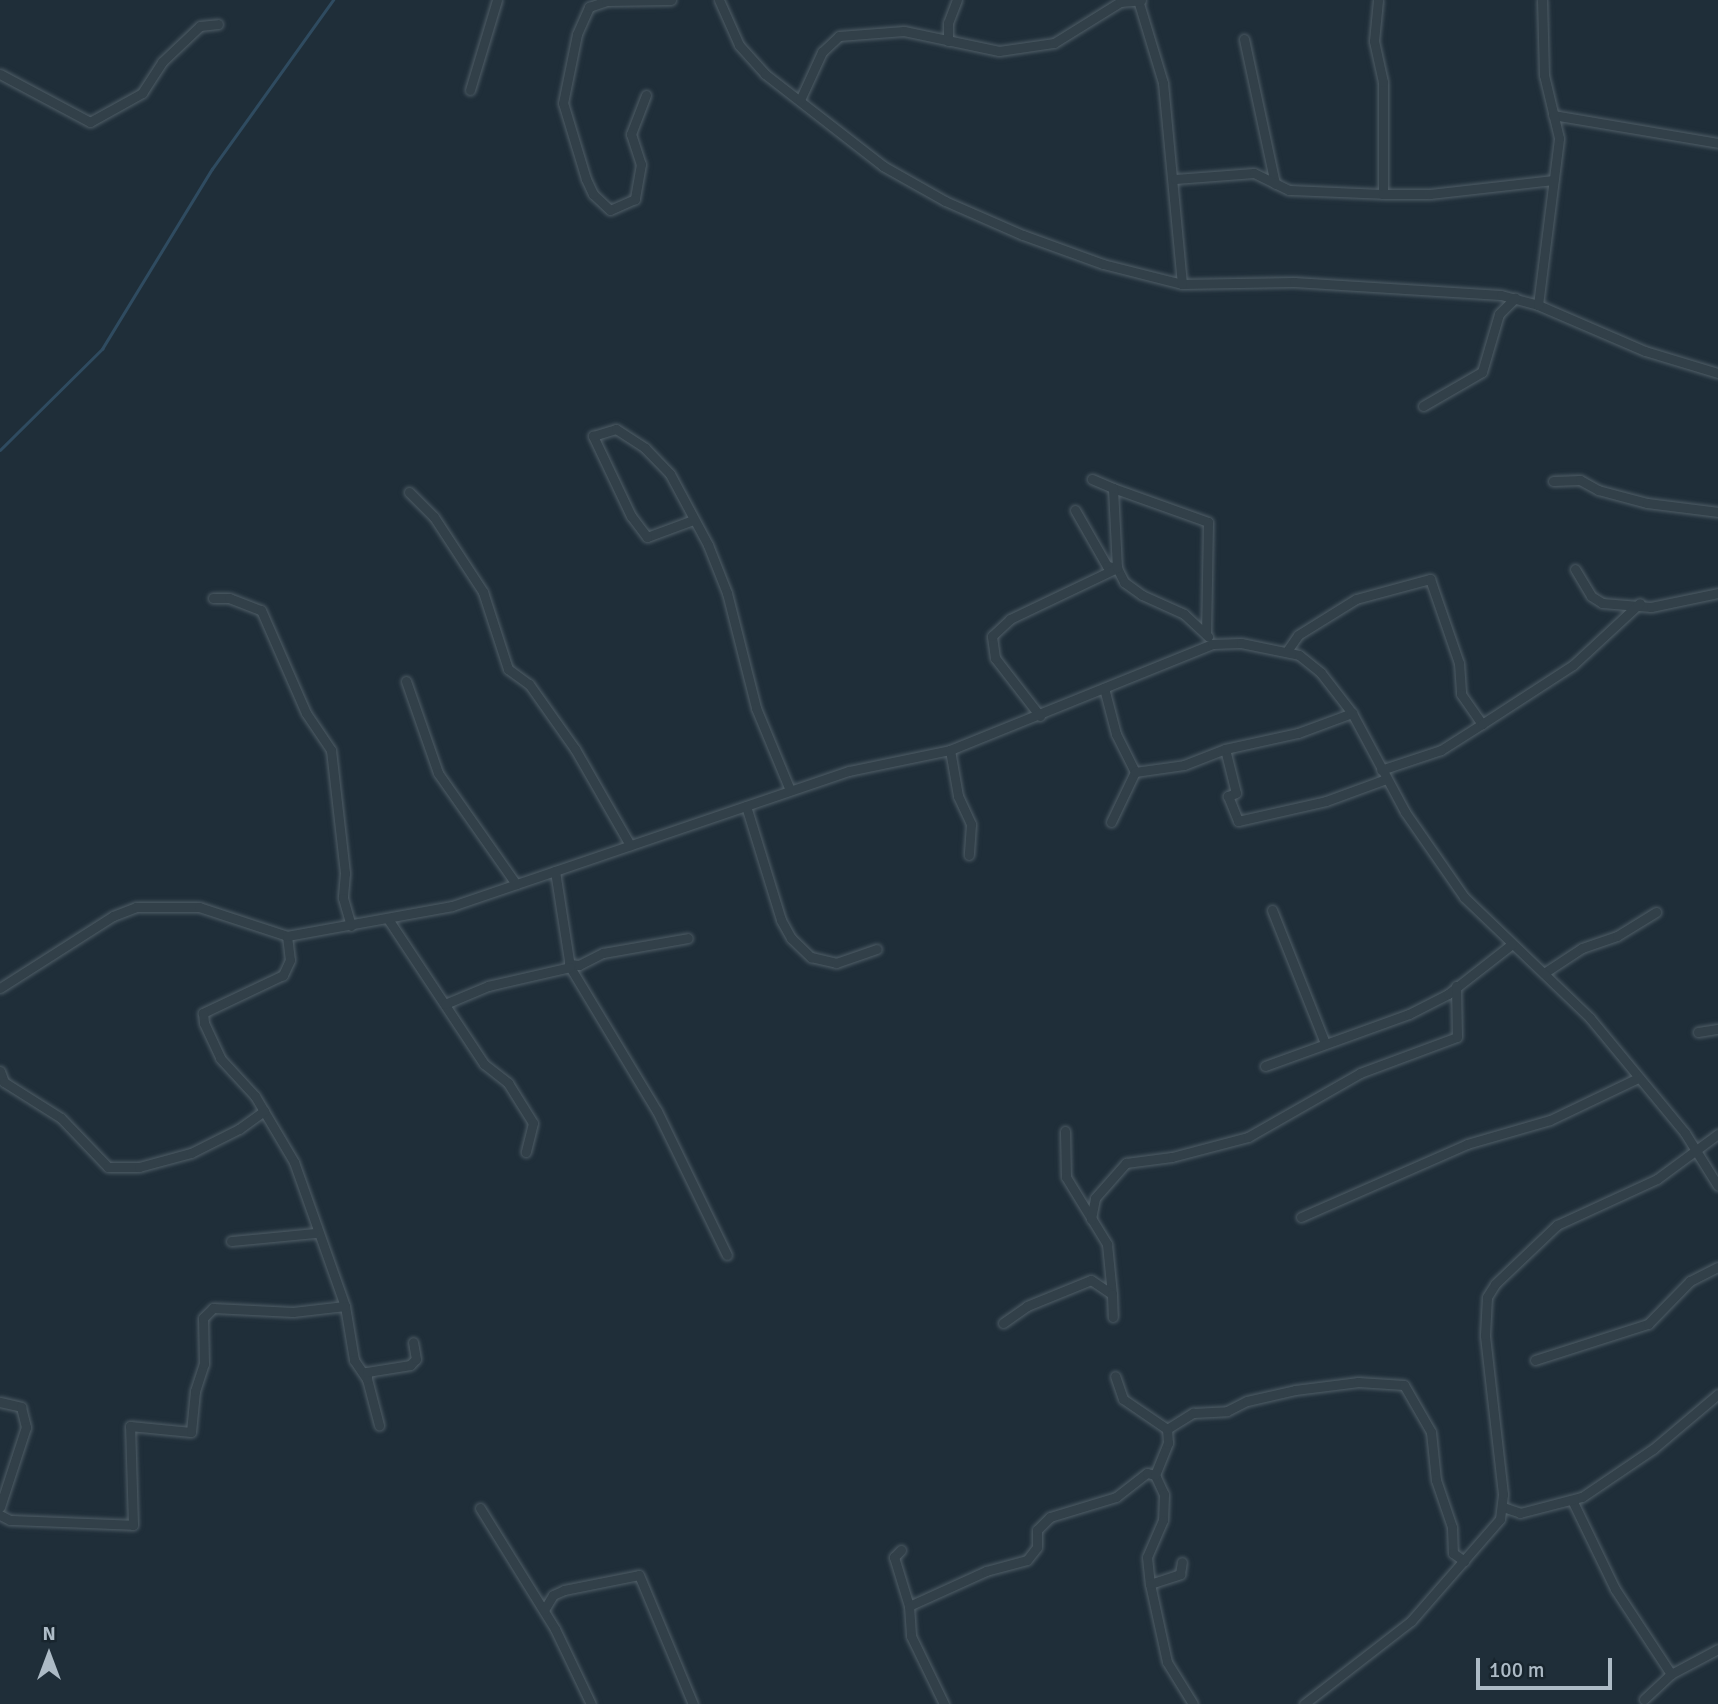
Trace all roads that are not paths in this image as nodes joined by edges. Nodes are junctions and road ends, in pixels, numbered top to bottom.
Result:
1 (497, 0) edge
2 (599, 0) edge
3 (671, 0) edge
4 (719, 0) edge
5 (957, 0) edge
6 (1139, 0) edge
7 (1378, 0) edge
8 (1542, 0) edge
9 (606, 1) edge
10 (218, 24) dead end
11 (1244, 39) dead end
12 (948, 41) junction
13 (0, 74) edge
14 (470, 90) dead end
15 (646, 95) dead end
16 (800, 100) junction
17 (1553, 115) junction
18 (1718, 143) edge
19 (1175, 180) junction
20 (1553, 180) junction
21 (1275, 184) junction
22 (1384, 194) junction
23 (1182, 284) junction
24 (1514, 298) junction
25 (1538, 304) junction
26 (1718, 373) edge
27 (1423, 406) dead end
28 (1092, 479) dead end
29 (1553, 481) dead end
30 (1113, 488) junction
31 (409, 492) dead end
32 (1075, 510) dead end
33 (1718, 512) edge
34 (693, 520) junction
35 (1116, 568) junction
36 (1575, 569) dead end
37 (1718, 593) edge
38 (213, 598) dead end
39 (1640, 603) junction
40 (1206, 632) junction
41 (1212, 644) junction
42 (1287, 651) junction
43 (406, 681) dead end
44 (1104, 688) junction
45 (1352, 712) junction
46 (1040, 716) junction
47 (1482, 724) junction
48 (1225, 749) junction
49 (950, 750) junction
50 (1381, 770) junction
51 (1135, 772) junction
52 (1386, 779) junction
53 (790, 790) junction
54 (746, 806) junction
55 (1111, 822) dead end
56 (630, 845) junction
57 (969, 855) dead end
58 (555, 871) junction
59 (516, 884) junction
60 (1272, 910) dead end
61 (1656, 912) dead end
62 (388, 919) junction
63 (351, 926) junction
64 (287, 936) junction
65 (688, 938) dead end
66 (1512, 944) junction
67 (877, 949) dead end
68 (569, 965) junction
69 (1544, 973) junction
70 (1456, 986) junction
71 (0, 988) edge
72 (445, 1004) junction
73 (1718, 1029) edge
74 (1698, 1032) dead end
75 (1325, 1043) junction
76 (1265, 1066) dead end
77 (0, 1071) edge
78 (1636, 1079) junction
79 (264, 1111) junction
80 (1065, 1131) dead end
81 (1718, 1134) edge
82 (1695, 1151) junction
83 (526, 1152) dead end
84 (1718, 1186) edge
85 (1301, 1217) dead end
86 (1091, 1219) junction
87 (316, 1233) junction
88 (231, 1241) dead end
89 (727, 1255) dead end
90 (1718, 1267) edge
91 (1112, 1294) junction
92 (345, 1307) junction
93 (1113, 1317) dead end
94 (1003, 1323) dead end
95 (413, 1342) dead end
96 (1535, 1360) dead end
97 (1115, 1377) dead end
98 (367, 1379) junction
99 (1718, 1394) edge
100 (0, 1402) edge
101 (379, 1425) dead end
102 (1167, 1429) junction
103 (1155, 1475) junction
104 (1572, 1500) junction
105 (0, 1507) edge
106 (1503, 1507) junction
107 (480, 1508) dead end
108 (0, 1515) edge
109 (901, 1550) dead end
110 (1182, 1562) dead end
111 (1464, 1562) junction
112 (1150, 1584) junction
113 (909, 1606) junction
114 (544, 1610) junction
115 (1718, 1649) edge
116 (1671, 1674) junction
117 (1644, 1699) dead end
118 (591, 1704) edge
119 (693, 1704) edge
120 (944, 1704) edge
121 (1192, 1704) edge
122 (1304, 1704) edge

1 - 14 street
2 - 9 street
3 - 9 street
4 - 16 street
5 - 12 street
6 - 12 street
6 - 19 street
7 - 22 street
8 - 17 street
9 - 15 street
10 - 13 street
11 - 21 street
12 - 16 street
16 - 23 street
17 - 18 street
17 - 20 street
19 - 21 street
19 - 23 street
20 - 22 street
20 - 25 street
21 - 22 street
23 - 24 street
24 - 25 street
24 - 27 street
25 - 26 street
28 - 30 street
29 - 33 street
30 - 35 street
30 - 40 street
31 - 56 street
32 - 35 street
34 - 34 street
34 - 53 street
35 - 40 street
35 - 46 street
36 - 39 street
37 - 39 street
38 - 63 street
39 - 47 street
40 - 41 street
41 - 42 street
41 - 44 street
42 - 45 street
42 - 47 street
43 - 59 street
44 - 46 street
44 - 51 street
45 - 48 street
45 - 50 street
46 - 49 street
47 - 50 street
48 - 51 street
48 - 52 street
49 - 53 street
49 - 57 street
50 - 52 street
51 - 55 street
52 - 66 street
53 - 54 street
54 - 56 street
54 - 67 street
56 - 58 street
58 - 59 street
58 - 68 street
59 - 62 street
60 - 75 street
61 - 69 street
62 - 63 street
62 - 72 street
63 - 64 street
64 - 71 street
64 - 79 street
65 - 68 street
66 - 69 street
66 - 70 street
68 - 72 street
68 - 89 street
69 - 78 street
70 - 75 street
70 - 86 street
72 - 83 street
73 - 74 street
75 - 76 street
77 - 79 street
78 - 82 street
78 - 85 street
79 - 87 street
80 - 86 street
81 - 82 street
82 - 84 street
82 - 106 street
86 - 91 street
87 - 88 street
87 - 92 street
90 - 96 street
91 - 93 street
91 - 94 street
92 - 98 street
92 - 108 street
95 - 98 street
97 - 102 street
98 - 101 street
99 - 104 street
100 - 105 street
102 - 103 street
102 - 111 street
103 - 112 street
103 - 113 street
104 - 106 street
104 - 116 street
106 - 111 street
107 - 114 street
109 - 113 street
110 - 112 street
111 - 122 street
112 - 121 street
113 - 120 street
114 - 118 street
114 - 119 street
115 - 116 street
116 - 117 street

